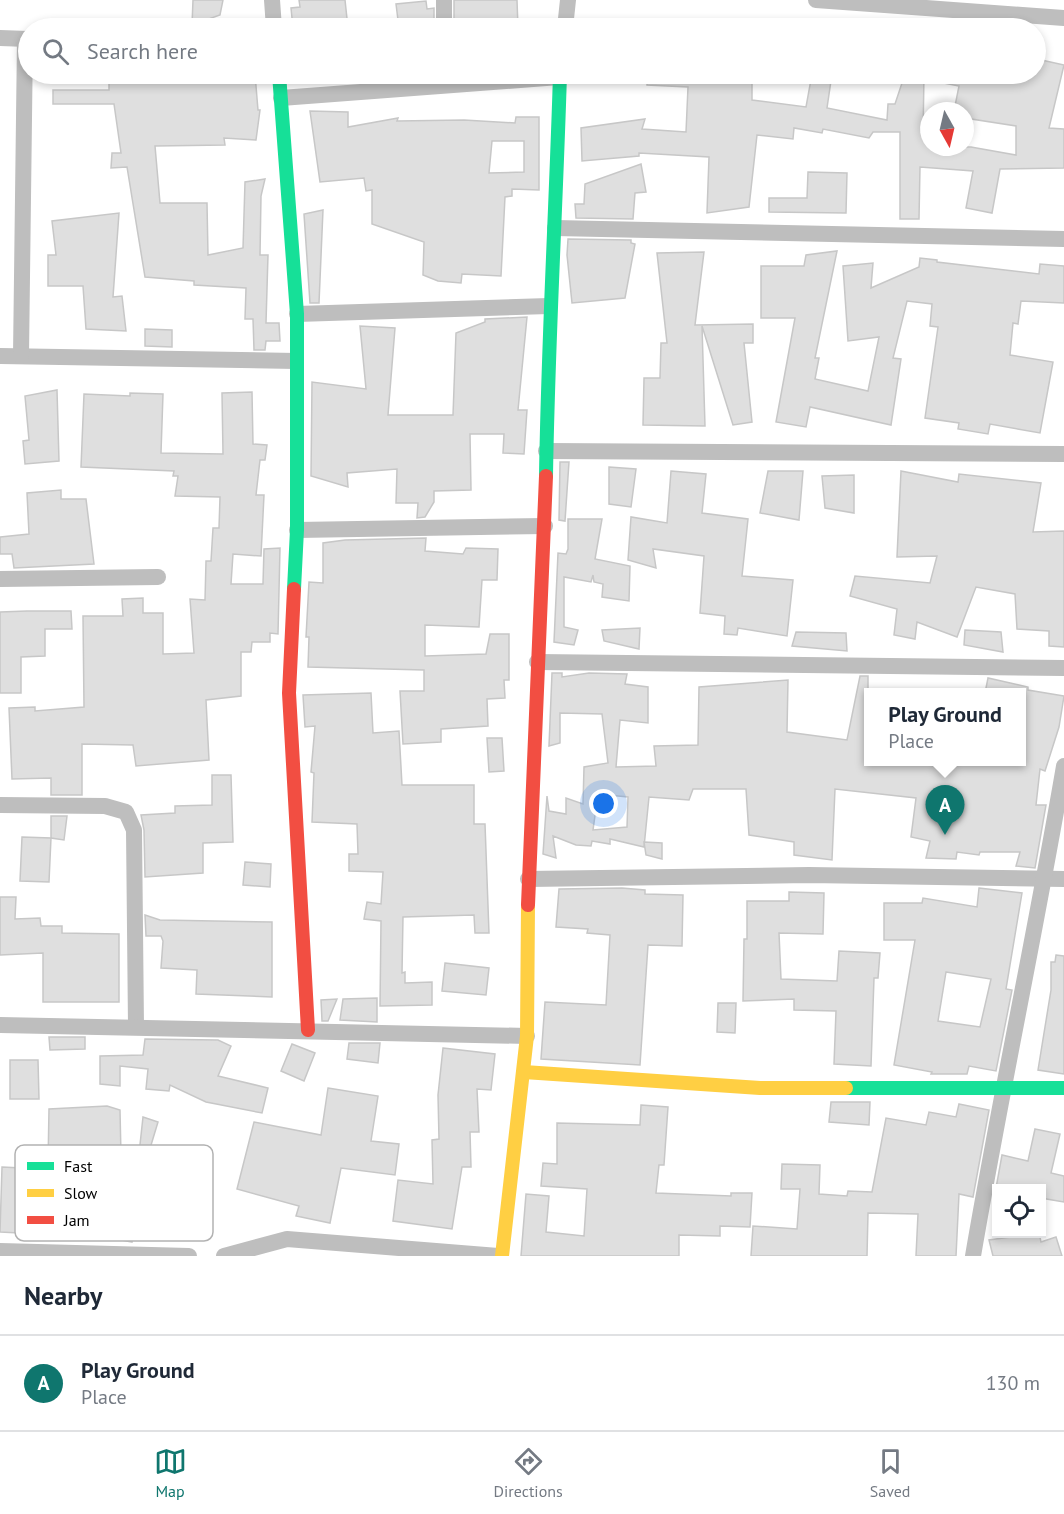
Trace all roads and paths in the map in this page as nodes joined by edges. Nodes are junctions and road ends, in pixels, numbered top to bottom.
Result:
1 (272, 0) edge
2 (444, 0) edge
3 (568, 0) edge
4 (816, 0) edge
5 (837, 1) edge
6 (1063, 14) edge
7 (273, 18) edge
8 (444, 18) edge
9 (566, 18) edge
10 (0, 39) edge
11 (18, 39) edge
12 (26, 84) edge
13 (280, 84) edge
14 (407, 84) edge
15 (559, 84) edge
16 (281, 98) junction
17 (555, 228) junction
18 (1064, 239) edge
19 (549, 306) junction
20 (297, 314) junction
21 (0, 356) edge
22 (21, 356) junction
23 (296, 360) junction
24 (546, 451) junction
25 (1064, 454) edge
26 (545, 526) junction
27 (297, 530) junction
28 (158, 577) dead end
29 (0, 579) edge
30 (537, 662) junction
31 (1064, 668) edge
32 (1064, 766) edge
33 (0, 805) edge
34 (528, 879) junction
35 (1045, 879) junction
36 (1064, 879) edge
37 (0, 1025) edge
38 (136, 1027) junction
39 (308, 1030) junction
40 (527, 1036) junction
41 (524, 1072) junction
42 (1002, 1086) junction
43 (1064, 1088) edge
44 (0, 1251) edge
45 (189, 1256) edge
46 (224, 1256) edge
47 (500, 1256) edge
48 (973, 1256) edge

1 - 7 street
2 - 8 street
3 - 9 street
4 - 5 street
5 - 6 street
10 - 11 street
12 - 22 street
13 - 16 street
14 - 16 street
15 - 17 street
16 - 20 street
17 - 18 street
17 - 19 street
19 - 20 street
19 - 24 street
20 - 23 street
21 - 22 street
22 - 23 street
23 - 27 street
24 - 25 street
24 - 26 street
26 - 27 street
26 - 30 street
27 - 39 street
28 - 29 street
30 - 31 street
30 - 34 street
32 - 35 street
33 - 38 street
34 - 35 street
34 - 40 street
35 - 36 street
35 - 42 street
37 - 38 street
38 - 39 street
39 - 40 street
40 - 41 street
41 - 42 street
41 - 47 street
42 - 43 street
42 - 48 street
44 - 45 street
46 - 47 street

